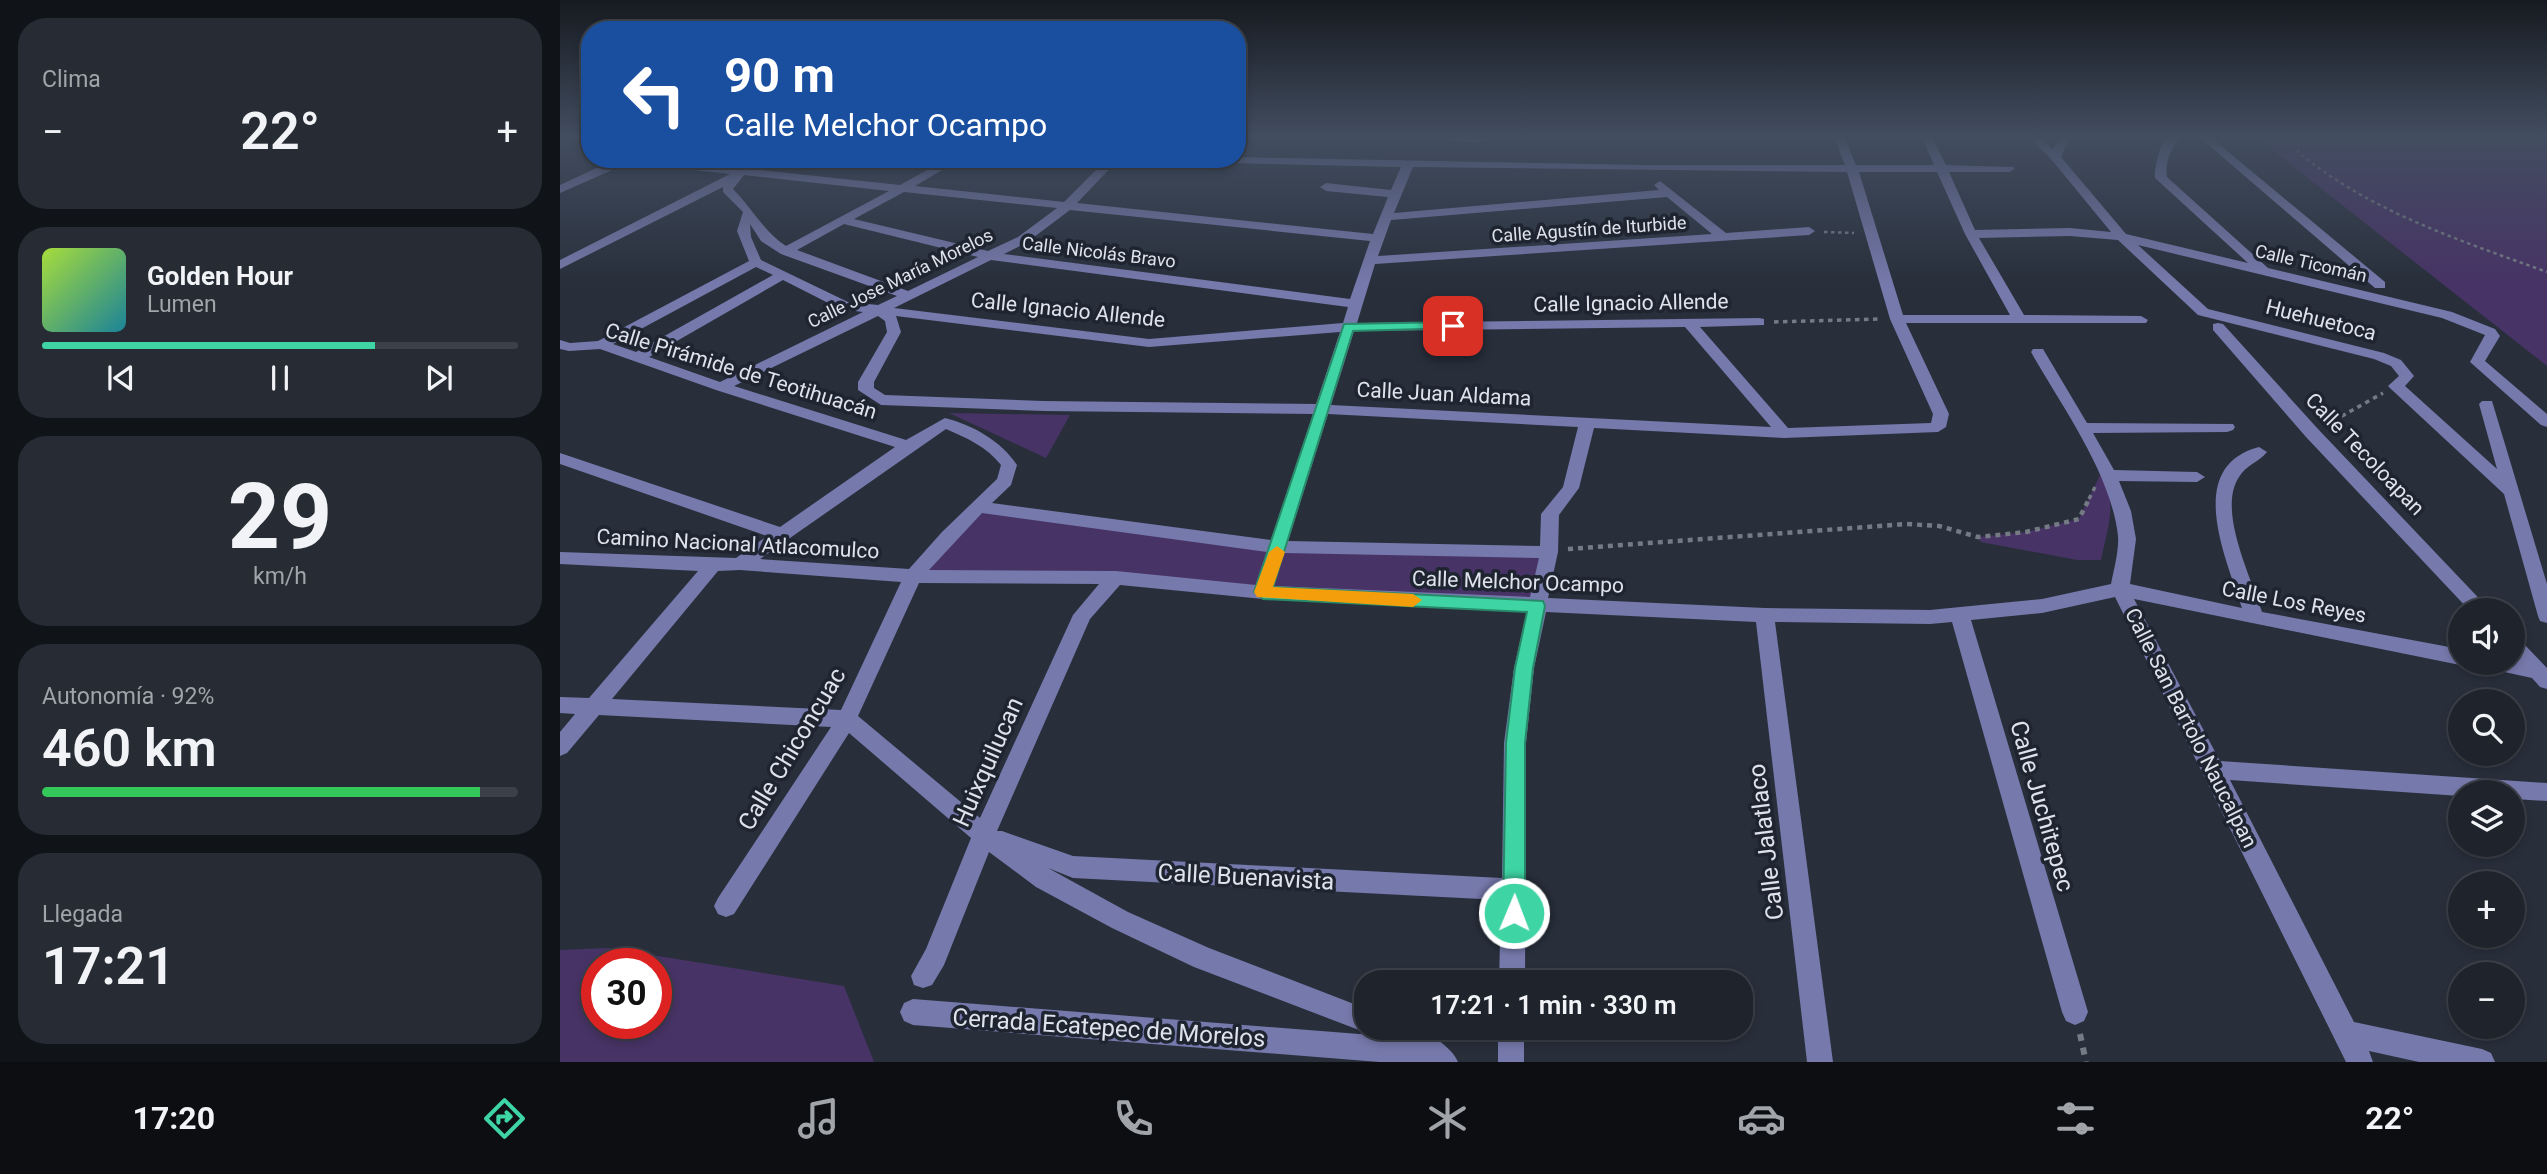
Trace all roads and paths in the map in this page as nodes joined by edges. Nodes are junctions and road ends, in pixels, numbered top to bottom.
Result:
1 (717, 185) edge
2 (731, 185) edge
3 (863, 185) edge
4 (907, 185) edge
5 (1088, 185) edge
6 (1398, 185) edge
7 (1660, 185) edge
8 (1857, 185) edge
9 (1948, 185) edge
10 (2078, 185) edge
11 (2168, 185) edge
12 (2261, 185) edge
13 (2342, 185) edge
14 (1326, 187) dead end
15 (900, 188) junction
16 (1668, 193) junction
17 (1394, 194) junction
18 (1066, 207) junction
19 (749, 212) junction
20 (1385, 217) junction
21 (841, 220) junction
22 (1809, 231) joint
23 (1872, 233) junction
24 (1971, 234) junction
25 (2122, 237) junction
26 (1377, 238) junction
27 (1725, 238) junction
28 (786, 251) junction
29 (991, 256) junction
30 (1370, 260) junction
31 (756, 262) junction
32 (560, 265) edge
33 (2265, 272) junction
34 (2547, 272) edge
35 (782, 276) junction
36 (2380, 285) dead end
37 (907, 295) junction
38 (1356, 304) junction
39 (877, 309) junction
40 (1897, 319) junction
41 (2020, 320) junction
42 (2141, 320) dead end
43 (1759, 322) joint
44 (1689, 323) junction
45 (1348, 327) junction
46 (2218, 327) dead end
47 (560, 344) edge
48 (601, 345) junction
49 (2038, 352) dead end
50 (638, 357) junction
51 (2396, 386) junction
52 (721, 387) junction
53 (2487, 404) dead end
54 (1321, 409) junction
55 (2547, 422) edge
56 (1587, 423) junction
57 (2227, 427) dead end
58 (2084, 428) junction
59 (1784, 433) junction
60 (2312, 433) junction
61 (908, 446) junction
62 (2259, 452) dead end
63 (560, 458) edge
64 (2109, 475) junction
65 (2197, 477) dead end
66 (2512, 492) junction
67 (977, 508) junction
68 (783, 535) junction
69 (1279, 547) junction
70 (1549, 552) junction
71 (560, 558) edge
72 (740, 564) junction
73 (713, 565) junction
74 (913, 576) junction
75 (1116, 578) junction
76 (2120, 589) junction
77 (1263, 592) junction
78 (2470, 598) edge
79 (1537, 606) junction
80 (1959, 613) junction
81 (1765, 615) junction
82 (2547, 616) edge
83 (2254, 618) junction
84 (2448, 655) edge
85 (2525, 658) edge
86 (2525, 671) edge
87 (2542, 676) edge
88 (560, 705) edge
89 (593, 706) junction
90 (846, 719) junction
91 (560, 747) edge
92 (2214, 770) junction
93 (2547, 792) edge
94 (984, 835) junction
95 (1514, 890) junction
96 (726, 906) dead end
97 (1512, 970) edge
98 (923, 976) dead end
99 (2075, 1012) dead end
100 (913, 1013) dead end
101 (1354, 1017) edge
102 (2347, 1034) junction
103 (1413, 1040) edge
104 (1511, 1040) edge
105 (1438, 1058) edge
106 (1511, 1062) edge
107 (1820, 1062) edge
108 (2360, 1062) edge
109 (2482, 1062) edge

1 - 32 street
2 - 19 street
3 - 15 street
4 - 15 street
5 - 18 street, Calle Jose María Morelos
6 - 17 street
7 - 16 street
8 - 23 street
9 - 24 street
10 - 25 street
11 - 33 street
12 - 36 street
13 - 34 path
14 - 17 street
15 - 18 street
15 - 21 street
16 - 20 street
16 - 27 street
17 - 20 street
18 - 26 street
18 - 29 street, Calle Jose María Morelos
19 - 28 street
19 - 31 street
20 - 26 street
21 - 28 street
21 - 29 street, Calle Nicolás Bravo
22 - 23 path
22 - 27 street, Calle Agustín de Iturbide
23 - 40 street
24 - 25 street, Calle Ticomán
24 - 41 street
25 - 33 street, Calle Ticomán
25 - 51 street, Huehuetoca
26 - 30 street
27 - 30 street, Calle Agustín de Iturbide
28 - 37 street
29 - 37 street, Calle Jose María Morelos
29 - 38 street, Calle Nicolás Bravo
30 - 38 street
31 - 35 street, Calle Ignacio Allende
31 - 48 street
33 - 55 street, Calle Ticomán
35 - 39 street, Calle Ignacio Allende
35 - 50 street
37 - 39 street, Calle Jose María Morelos
38 - 45 street
39 - 45 street, Calle Ignacio Allende
39 - 52 street, Calle Jose María Morelos
39 - 54 street, Calle Juan Aldama
40 - 41 street
40 - 43 path
40 - 59 street, Calle Juan Aldama
41 - 42 street
43 - 44 street, Calle Ignacio Allende
44 - 45 street, Calle Ignacio Allende
44 - 59 street
45 - 54 street
46 - 60 street, Calle Tecoloapan
47 - 48 street, Calle Pirámide de Teotihuacán
48 - 50 street, Calle Pirámide de Teotihuacán
49 - 58 street, Calle San Bartolo Naucalpan
50 - 52 street, Calle Pirámide de Teotihuacán
51 - 60 path
51 - 66 street
52 - 61 street, Calle Pirámide de Teotihuacán
53 - 66 street
54 - 56 street, Calle Juan Aldama
54 - 69 street
56 - 59 street, Calle Juan Aldama
56 - 70 street
57 - 58 street
58 - 64 street, Calle San Bartolo Naucalpan
60 - 78 street, Calle Tecoloapan
61 - 67 street, Calle Chiconcuac
61 - 68 street
62 - 83 street
63 - 68 street
64 - 65 street
64 - 70 path
64 - 76 street, Calle San Bartolo Naucalpan
66 - 82 street
67 - 69 street
67 - 74 street, Calle Chiconcuac
68 - 72 street
69 - 70 street
69 - 77 street
70 - 79 street
71 - 73 street, Camino Nacional Atlacomulco
72 - 73 street, Camino Nacional Atlacomulco
72 - 74 street, Camino Nacional Atlacomulco
73 - 89 street
74 - 75 street, Calle Melchor Ocampo
74 - 90 street, Calle Chiconcuac
75 - 77 street, Calle Melchor Ocampo
75 - 94 street, Huixquilucan
76 - 80 street, Calle Melchor Ocampo
76 - 83 street, Calle Los Reyes
76 - 92 street, Calle San Bartolo Naucalpan
77 - 79 street, Calle Melchor Ocampo
79 - 81 street, Calle Melchor Ocampo
79 - 95 street
80 - 81 street, Calle Melchor Ocampo
80 - 99 street, Calle Juchitepec
81 - 107 street, Calle Jalatlaco
83 - 84 street, Calle Los Reyes
85 - 87 street
86 - 87 street
88 - 89 street
89 - 90 street
89 - 91 street
90 - 94 street
90 - 96 street, Calle Chiconcuac
92 - 93 street
92 - 102 street, Calle San Bartolo Naucalpan
94 - 95 street, Calle Buenavista
94 - 98 street, Huixquilucan
94 - 101 street
95 - 97 street
100 - 105 street, Cerrada Ecatepec de Morelos
102 - 108 street, Calle San Bartolo Naucalpan
102 - 109 street
103 - 105 street
104 - 106 street

